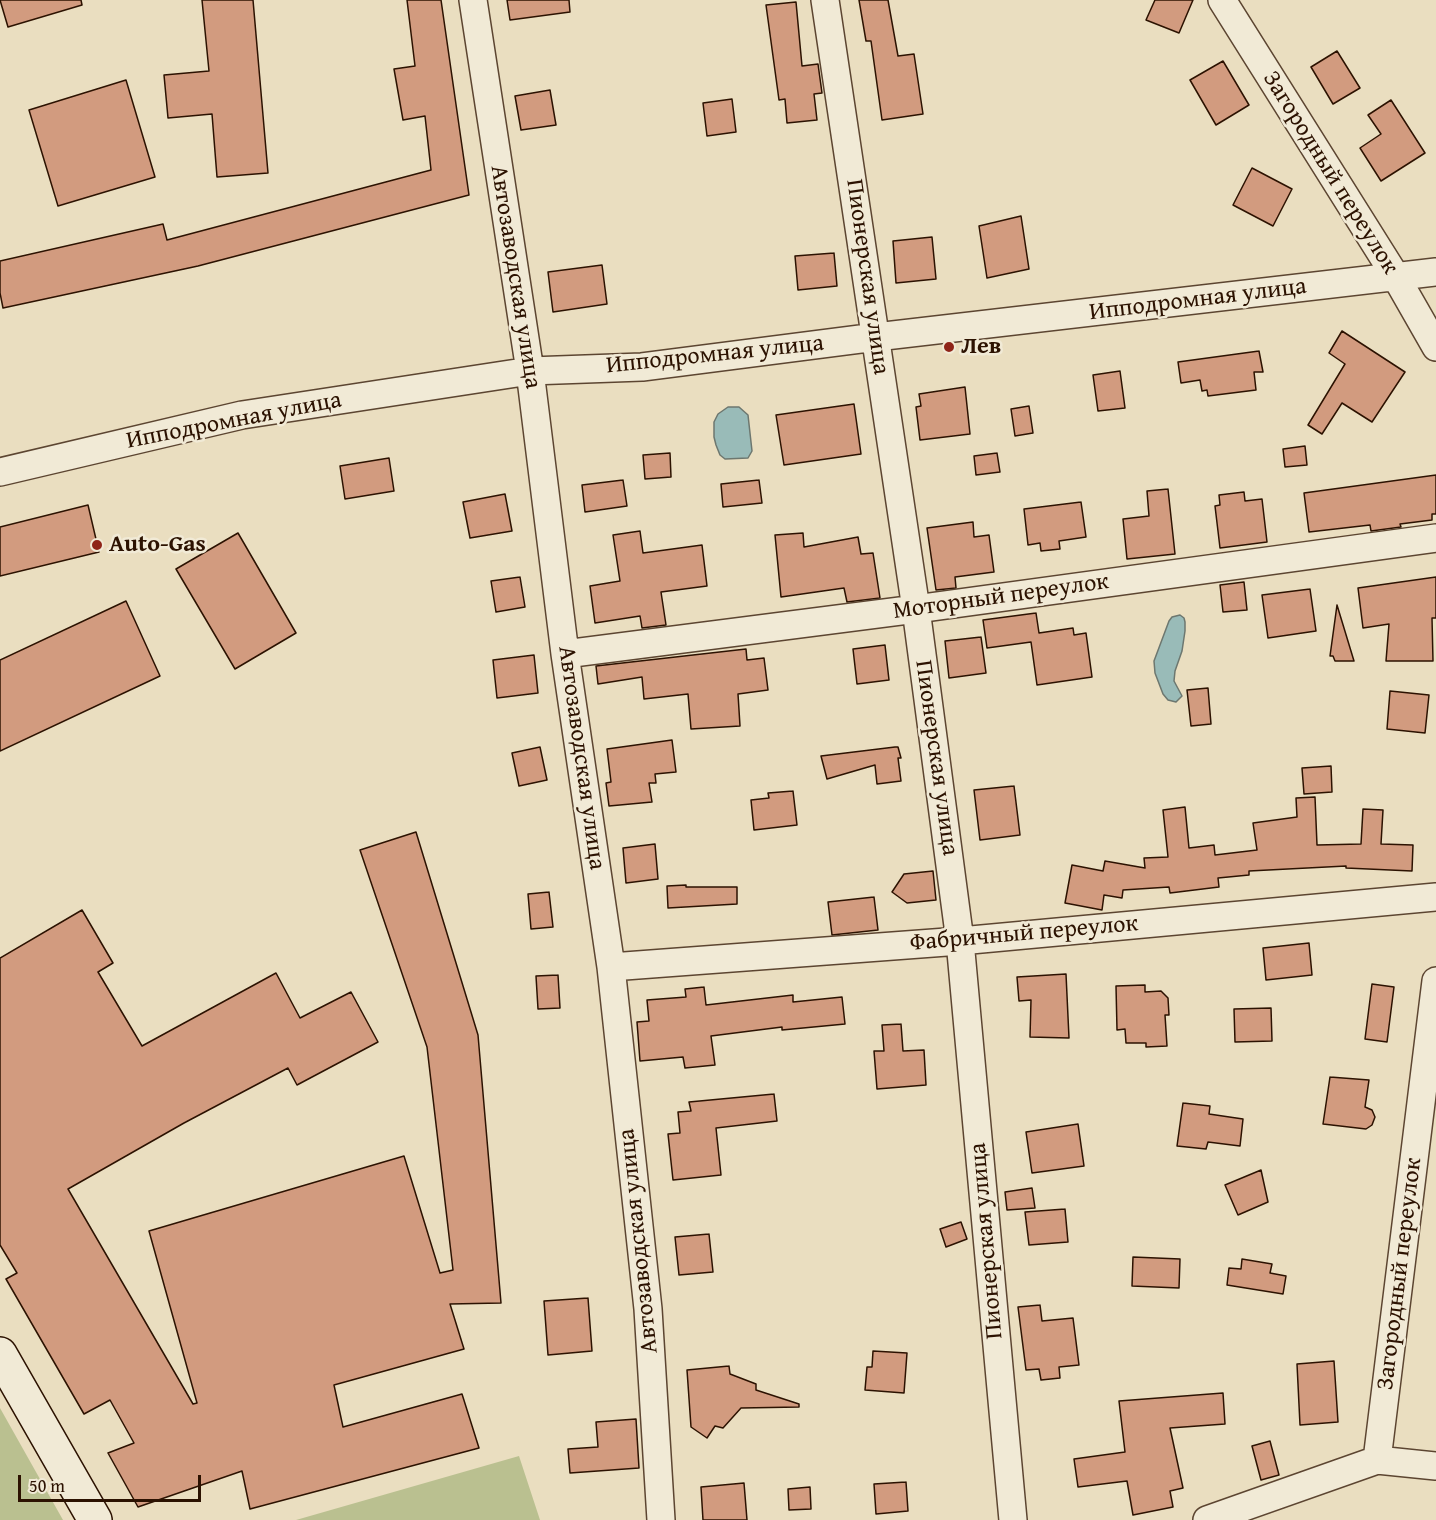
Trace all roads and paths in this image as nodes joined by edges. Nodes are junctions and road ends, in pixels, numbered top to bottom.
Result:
1 (473, 0) edge
2 (825, 0) edge
3 (1222, 0) edge
4 (1436, 272) edge
5 (1396, 277) junction
6 (876, 337) junction
7 (1436, 347) edge
8 (530, 371) junction
9 (0, 472) edge
10 (1436, 537) edge
11 (916, 609) junction
12 (565, 654) junction
13 (1436, 897) edge
14 (960, 941) junction
15 (611, 967) junction
16 (1436, 981) edge
17 (0, 1354) edge
18 (1377, 1460) junction
19 (1436, 1466) edge
20 (95, 1520) edge
21 (661, 1520) edge
22 (1013, 1520) edge
23 (1207, 1520) edge

1 - 8 street, Автозаводская улица
2 - 6 street, Пионерская улица
3 - 5 street, Загородный переулок
4 - 5 street, Ипподромная улица
5 - 6 street, Ипподромная улица
5 - 7 street, Загородный переулок
6 - 8 street, Ипподромная улица
6 - 11 street, Пионерская улица
8 - 9 street, Ипподромная улица
8 - 12 street, Автозаводская улица
10 - 11 street, Моторный переулок
11 - 12 street, Моторный переулок
11 - 14 street, Пионерская улица
12 - 15 street, Автозаводская улица
13 - 14 street, Фабричный переулок
14 - 15 street, Фабричный переулок
14 - 22 street, Пионерская улица
15 - 21 street, Автозаводская улица
16 - 18 street, Загородный переулок
17 - 20 main road
18 - 19 street
18 - 23 street

